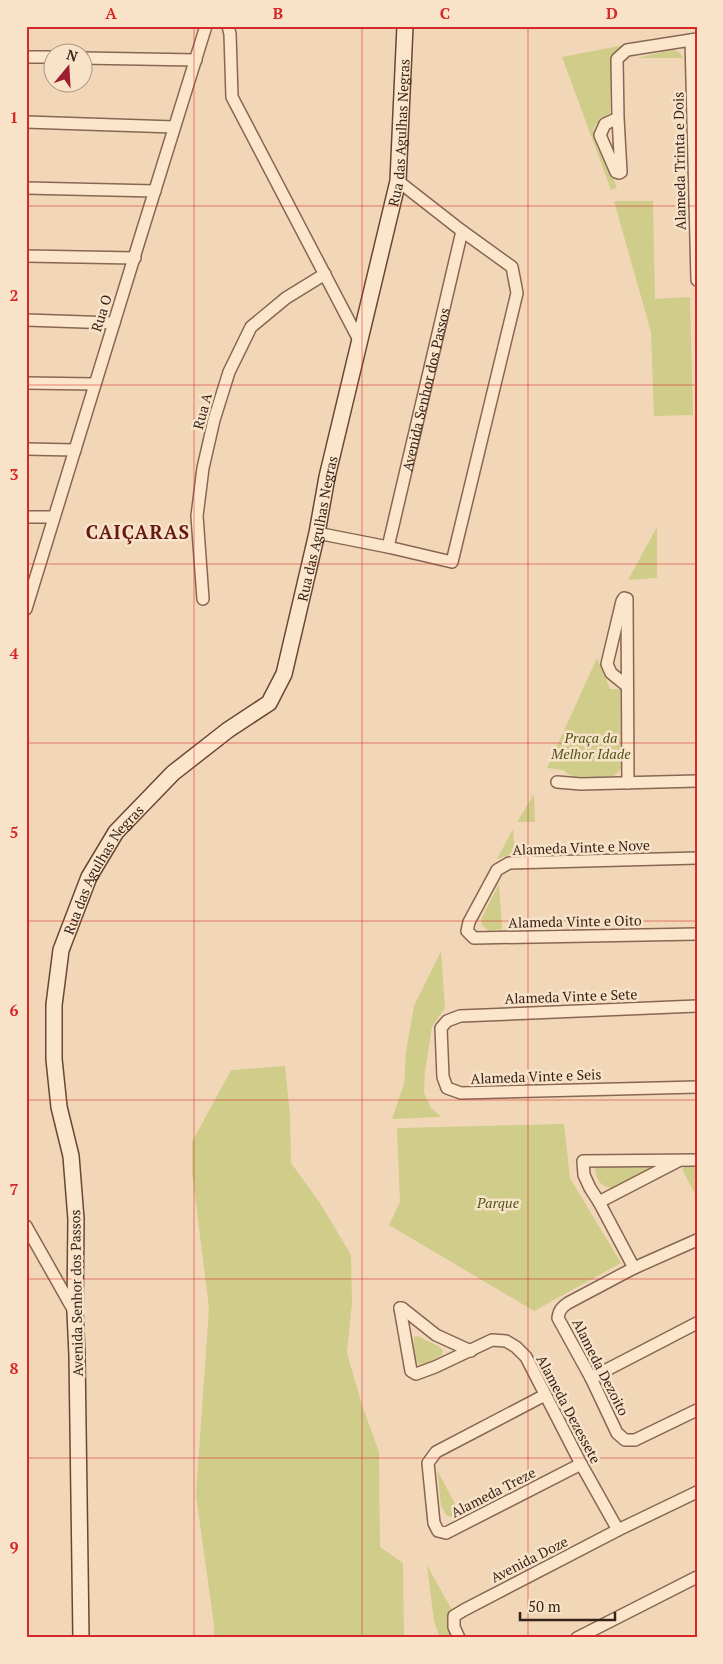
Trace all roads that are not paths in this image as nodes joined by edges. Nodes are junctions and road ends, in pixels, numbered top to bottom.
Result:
1 (206, 26) edge
2 (228, 26) edge
3 (405, 26) edge
4 (694, 40) edge
5 (26, 57) edge
6 (42, 57) edge
7 (92, 58) edge
8 (196, 60) junction
9 (618, 118) junction
10 (26, 122) edge
11 (174, 127) junction
12 (398, 180) junction
13 (26, 188) edge
14 (155, 191) junction
15 (462, 231) junction
16 (26, 256) edge
17 (135, 258) junction
18 (325, 274) junction
19 (697, 280) edge
20 (26, 320) edge
21 (114, 323) junction
22 (359, 340) junction
23 (26, 383) edge
24 (94, 384) junction
25 (26, 449) edge
26 (75, 450) junction
27 (26, 516) edge
28 (54, 517) junction
29 (316, 533) junction
30 (388, 547) junction
31 (31, 579) edge
32 (203, 599) dead end
33 (26, 609) edge
34 (627, 686) junction
35 (697, 781) edge
36 (557, 782) dead end
37 (628, 783) junction
38 (697, 858) edge
39 (469, 922) joint
40 (697, 934) edge
41 (61, 950) joint
42 (697, 1006) edge
43 (447, 1021) joint
44 (697, 1086) edge
45 (680, 1160) junction
46 (697, 1160) edge
47 (599, 1202) junction
48 (26, 1226) edge
49 (697, 1240) edge
50 (634, 1268) junction
51 (75, 1312) junction
52 (697, 1323) edge
53 (436, 1335) junction
54 (471, 1350) junction
55 (435, 1367) junction
56 (591, 1378) junction
57 (545, 1395) junction
58 (697, 1410) edge
59 (581, 1464) junction
60 (697, 1492) edge
61 (618, 1530) junction
62 (697, 1577) edge
63 (82, 1638) edge
64 (459, 1638) edge
65 (577, 1638) edge

1 - 8 street, Rua O
2 - 18 street
3 - 12 street, Rua das Agulhas Negras
4 - 9 street
4 - 19 street, Alameda Trinta e Dois
5 - 6 street
7 - 8 street
8 - 11 street, Rua O
9 - 9 street
10 - 11 street
11 - 14 street, Rua O
12 - 15 street
12 - 22 street, Rua das Agulhas Negras
13 - 14 street
14 - 17 street, Rua O
15 - 30 street, Avenida Senhor dos Passos
15 - 30 street
16 - 17 street
17 - 21 street, Rua O
18 - 22 street
18 - 32 street, Rua A
20 - 21 street
21 - 24 street, Rua O
22 - 29 street, Rua das Agulhas Negras
23 - 24 street
24 - 26 street, Rua O
25 - 26 street
26 - 28 street, Rua O
27 - 28 street
28 - 31 street, Rua O
29 - 30 street
29 - 41 street, Rua das Agulhas Negras
31 - 33 street, Rua O
34 - 34 street
34 - 37 street
35 - 37 street
36 - 37 street
38 - 39 street, Alameda Vinte e Nove
39 - 40 street, Alameda Vinte e Oito
41 - 51 street, Avenida Senhor dos Passos
42 - 43 street, Alameda Vinte e Sete
43 - 44 street, Alameda Vinte e Seis
45 - 46 street
45 - 47 street
45 - 47 street
47 - 50 street
48 - 51 street
49 - 50 street
50 - 56 street, Alameda Dezoito
51 - 63 street, Avenida Senhor dos Passos
52 - 56 street
53 - 54 street
53 - 55 street
53 - 55 street, Alameda Dezessete
54 - 55 street, Alameda Dezessete
54 - 57 street, Alameda Dezessete
56 - 58 street, Alameda Dezoito
57 - 59 street, Alameda Dezessete
57 - 59 street, Alameda Treze
59 - 61 street, Alameda Dezessete
60 - 61 street, Avenida Doze
61 - 64 street, Avenida Doze
62 - 65 street

